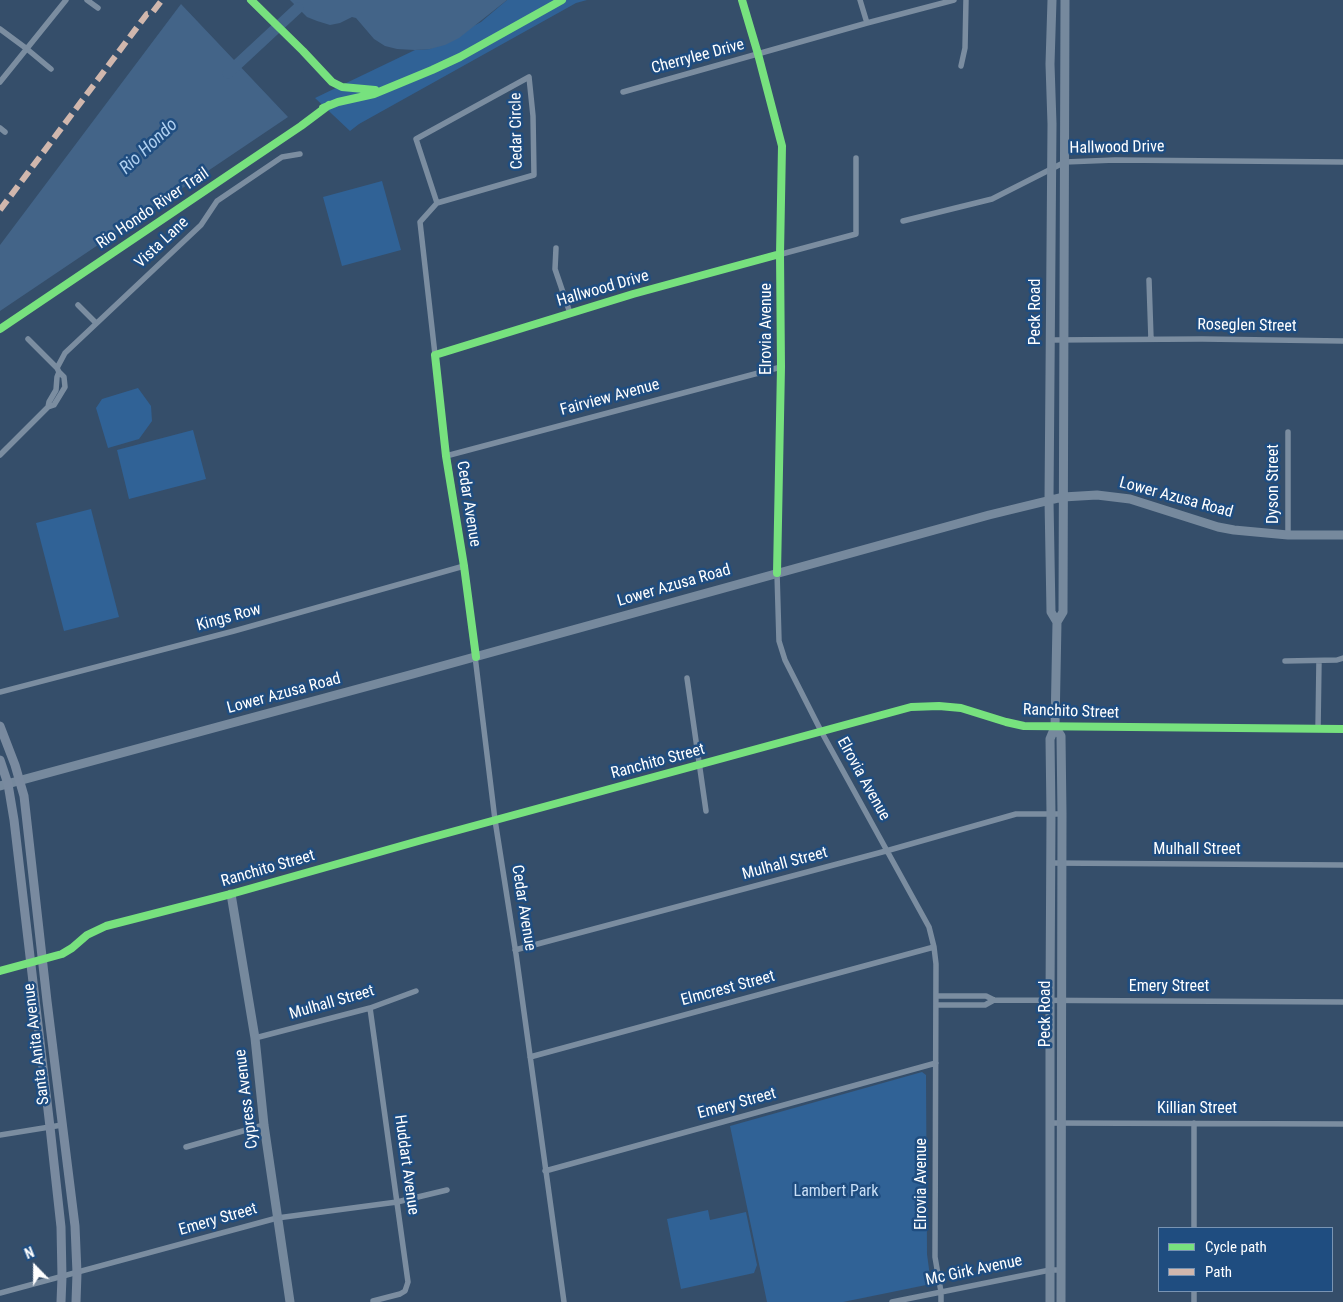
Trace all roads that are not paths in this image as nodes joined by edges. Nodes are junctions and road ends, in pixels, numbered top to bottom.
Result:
1 (66, 0) edge
2 (87, 0) edge
3 (742, 0) edge
4 (860, 0) edge
5 (954, 0) edge
6 (966, 0) edge
7 (1052, 0) edge
8 (1066, 0) edge
9 (98, 8) dead end
10 (867, 23) junction
11 (0, 29) edge
12 (27, 49) junction
13 (758, 54) junction
14 (961, 66) dead end
15 (51, 69) dead end
16 (0, 82) edge
17 (623, 92) dead end
18 (300, 154) dead end
19 (856, 158) dead end
20 (1065, 162) junction
21 (1343, 162) edge
22 (1052, 169) junction
23 (436, 203) junction
24 (903, 221) dead end
25 (556, 248) dead end
26 (780, 254) junction
27 (1149, 280) dead end
28 (78, 305) dead end
29 (570, 313) junction
30 (96, 323) junction
31 (28, 339) dead end
32 (1151, 339) junction
33 (1051, 340) junction
34 (1064, 340) junction
35 (1343, 341) edge
36 (435, 355) junction
37 (781, 367) junction
38 (58, 370) junction
39 (1288, 432) dead end
40 (0, 455) edge
41 (446, 456) junction
42 (1062, 497) junction
43 (1049, 500) junction
44 (1288, 535) junction
45 (1343, 535) edge
46 (464, 566) junction
47 (776, 574) junction
48 (1057, 622) junction
49 (476, 657) junction
50 (1343, 658) edge
51 (1285, 660) dead end
52 (1318, 661) junction
53 (688, 678) dead end
54 (0, 692) edge
55 (0, 726) edge
56 (1055, 726) junction
57 (1318, 729) junction
58 (1343, 729) edge
59 (821, 732) junction
60 (0, 760) edge
61 (700, 765) junction
62 (19, 782) junction
63 (4, 785) edge
64 (706, 811) dead end
65 (1051, 814) junction
66 (1062, 814) junction
67 (496, 820) junction
68 (886, 851) junction
69 (1050, 863) junction
70 (1062, 863) junction
71 (1343, 864) edge
72 (231, 894) junction
73 (934, 947) junction
74 (515, 950) junction
75 (42, 960) junction
76 (30, 963) junction
77 (0, 971) edge
78 (416, 991) dead end
79 (937, 996) junction
80 (994, 1000) junction
81 (1050, 1000) junction
82 (1061, 1000) junction
83 (1343, 1002) edge
84 (936, 1005) junction
85 (370, 1008) junction
86 (255, 1038) junction
87 (530, 1057) junction
88 (936, 1063) junction
89 (1050, 1123) junction
90 (1061, 1123) junction
91 (1194, 1123) junction
92 (1343, 1124) edge
93 (62, 1125) junction
94 (264, 1126) junction
95 (50, 1127) junction
96 (0, 1135) edge
97 (186, 1147) dead end
98 (546, 1171) junction
99 (447, 1190) dead end
100 (397, 1202) junction
101 (277, 1218) junction
102 (1194, 1227) edge
103 (1050, 1270) junction
104 (1061, 1270) junction
105 (77, 1273) junction
106 (62, 1277) junction
107 (941, 1292) junction
108 (0, 1293) edge
109 (373, 1301) edge
110 (61, 1302) edge
111 (76, 1302) edge
112 (290, 1302) edge
113 (564, 1302) edge
114 (892, 1302) edge
115 (941, 1302) edge
116 (1050, 1302) edge
117 (1061, 1302) edge

1 - 12 street
2 - 9 street
3 - 13 street, Elrovia Avenue
4 - 10 street
5 - 10 street, Cherrylee Drive
6 - 14 street
7 - 22 main road, Peck Road
8 - 20 main road, Peck Road
10 - 13 street, Cherrylee Drive
11 - 12 street
12 - 15 street
12 - 16 street
13 - 17 street, Cherrylee Drive
13 - 26 street, Elrovia Avenue
18 - 30 street, Vista Lane
19 - 26 street, Hallwood Drive
20 - 21 street, Hallwood Drive
20 - 22 street, Hallwood Drive
20 - 34 main road, Peck Road
22 - 24 street, Hallwood Drive
22 - 33 main road, Peck Road
23 - 23 street, Cedar Circle
23 - 36 street, Cedar Avenue
25 - 29 street
26 - 29 street, Hallwood Drive
26 - 37 street, Elrovia Avenue
27 - 32 street
28 - 30 street
29 - 36 street, Hallwood Drive
30 - 38 street, Vista Lane
31 - 38 street
32 - 34 street, Roseglen Street
32 - 35 street, Roseglen Street
33 - 34 street, Roseglen Street
33 - 43 main road, Peck Road
34 - 42 main road, Peck Road
36 - 41 street, Cedar Avenue
37 - 41 street, Fairview Avenue
37 - 47 street, Elrovia Avenue
38 - 40 street
39 - 44 street, Dyson Street
41 - 46 street, Cedar Avenue
42 - 43 main road, Lower Azusa Road
42 - 44 main road, Lower Azusa Road
42 - 48 main road, Peck Road
43 - 47 main road, Lower Azusa Road
43 - 48 main road, Peck Road
44 - 45 main road, Lower Azusa Road
46 - 49 street, Cedar Avenue
46 - 54 street, Kings Row
47 - 49 main road, Lower Azusa Road
47 - 59 street, Elrovia Avenue
48 - 56 main road, Peck Road
49 - 62 main road, Lower Azusa Road
49 - 67 street, Cedar Avenue
50 - 52 street
51 - 52 street
52 - 57 street
53 - 61 street
55 - 62 main road, Santa Anita Avenue
56 - 57 street, Ranchito Street
56 - 59 street, Ranchito Street
56 - 65 main road, Peck Road
56 - 66 main road, Peck Road
57 - 58 street, Ranchito Street
59 - 61 street, Ranchito Street
59 - 68 street, Elrovia Avenue
60 - 63 main road, Santa Anita Avenue
61 - 64 street
61 - 67 street, Ranchito Street
62 - 63 main road, Lower Azusa Road
62 - 75 main road, Santa Anita Avenue
63 - 76 main road, Santa Anita Avenue
65 - 66 street, Mulhall Street
65 - 68 street, Mulhall Street
65 - 69 main road, Peck Road
66 - 70 main road, Peck Road
67 - 72 street, Ranchito Street
67 - 74 street, Cedar Avenue
68 - 73 street, Elrovia Avenue
68 - 74 street, Mulhall Street
69 - 70 street, Mulhall Street
69 - 81 main road, Peck Road
70 - 71 street, Mulhall Street
70 - 82 main road, Peck Road
72 - 75 street, Ranchito Street
72 - 86 main road, Cypress Avenue
73 - 79 street, Elrovia Avenue
73 - 87 street, Elmcrest Street
74 - 87 street, Cedar Avenue
75 - 76 street, Ranchito Street
75 - 93 main road, Santa Anita Avenue
76 - 77 street, Ranchito Street
76 - 95 main road, Santa Anita Avenue
78 - 85 street, Mulhall Street
79 - 80 street, Emery Street
79 - 84 street, Elrovia Avenue
80 - 81 street, Emery Street
80 - 84 street, Emery Street
81 - 82 street, Emery Street
81 - 89 main road, Peck Road
82 - 83 street, Emery Street
82 - 90 main road, Peck Road
84 - 88 street, Elrovia Avenue
85 - 86 street, Mulhall Street
85 - 100 street, Huddart Avenue
86 - 94 main road, Cypress Avenue
87 - 98 street, Cedar Avenue
88 - 98 street, Emery Street
88 - 107 street, Elrovia Avenue
89 - 90 street, Killian Street
89 - 103 main road, Peck Road
90 - 91 street, Killian Street
90 - 104 main road, Peck Road
91 - 92 street, Killian Street
91 - 102 street
93 - 95 street
93 - 105 main road, Santa Anita Avenue
94 - 97 street
94 - 101 main road, Cypress Avenue
95 - 96 street
95 - 106 main road, Santa Anita Avenue
98 - 113 street, Cedar Avenue
99 - 100 street, Emery Street
100 - 101 street, Emery Street
100 - 109 street, Huddart Avenue
101 - 105 street, Emery Street
101 - 112 main road, Cypress Avenue
103 - 104 street, Mc Girk Avenue
103 - 107 street, Mc Girk Avenue
103 - 116 main road, Peck Road
104 - 117 main road, Peck Road
105 - 106 street, Emery Street
105 - 111 main road, Santa Anita Avenue
106 - 108 street, Emery Street
106 - 110 main road, Santa Anita Avenue
107 - 114 street, Mc Girk Avenue
107 - 115 street, Elrovia Avenue

